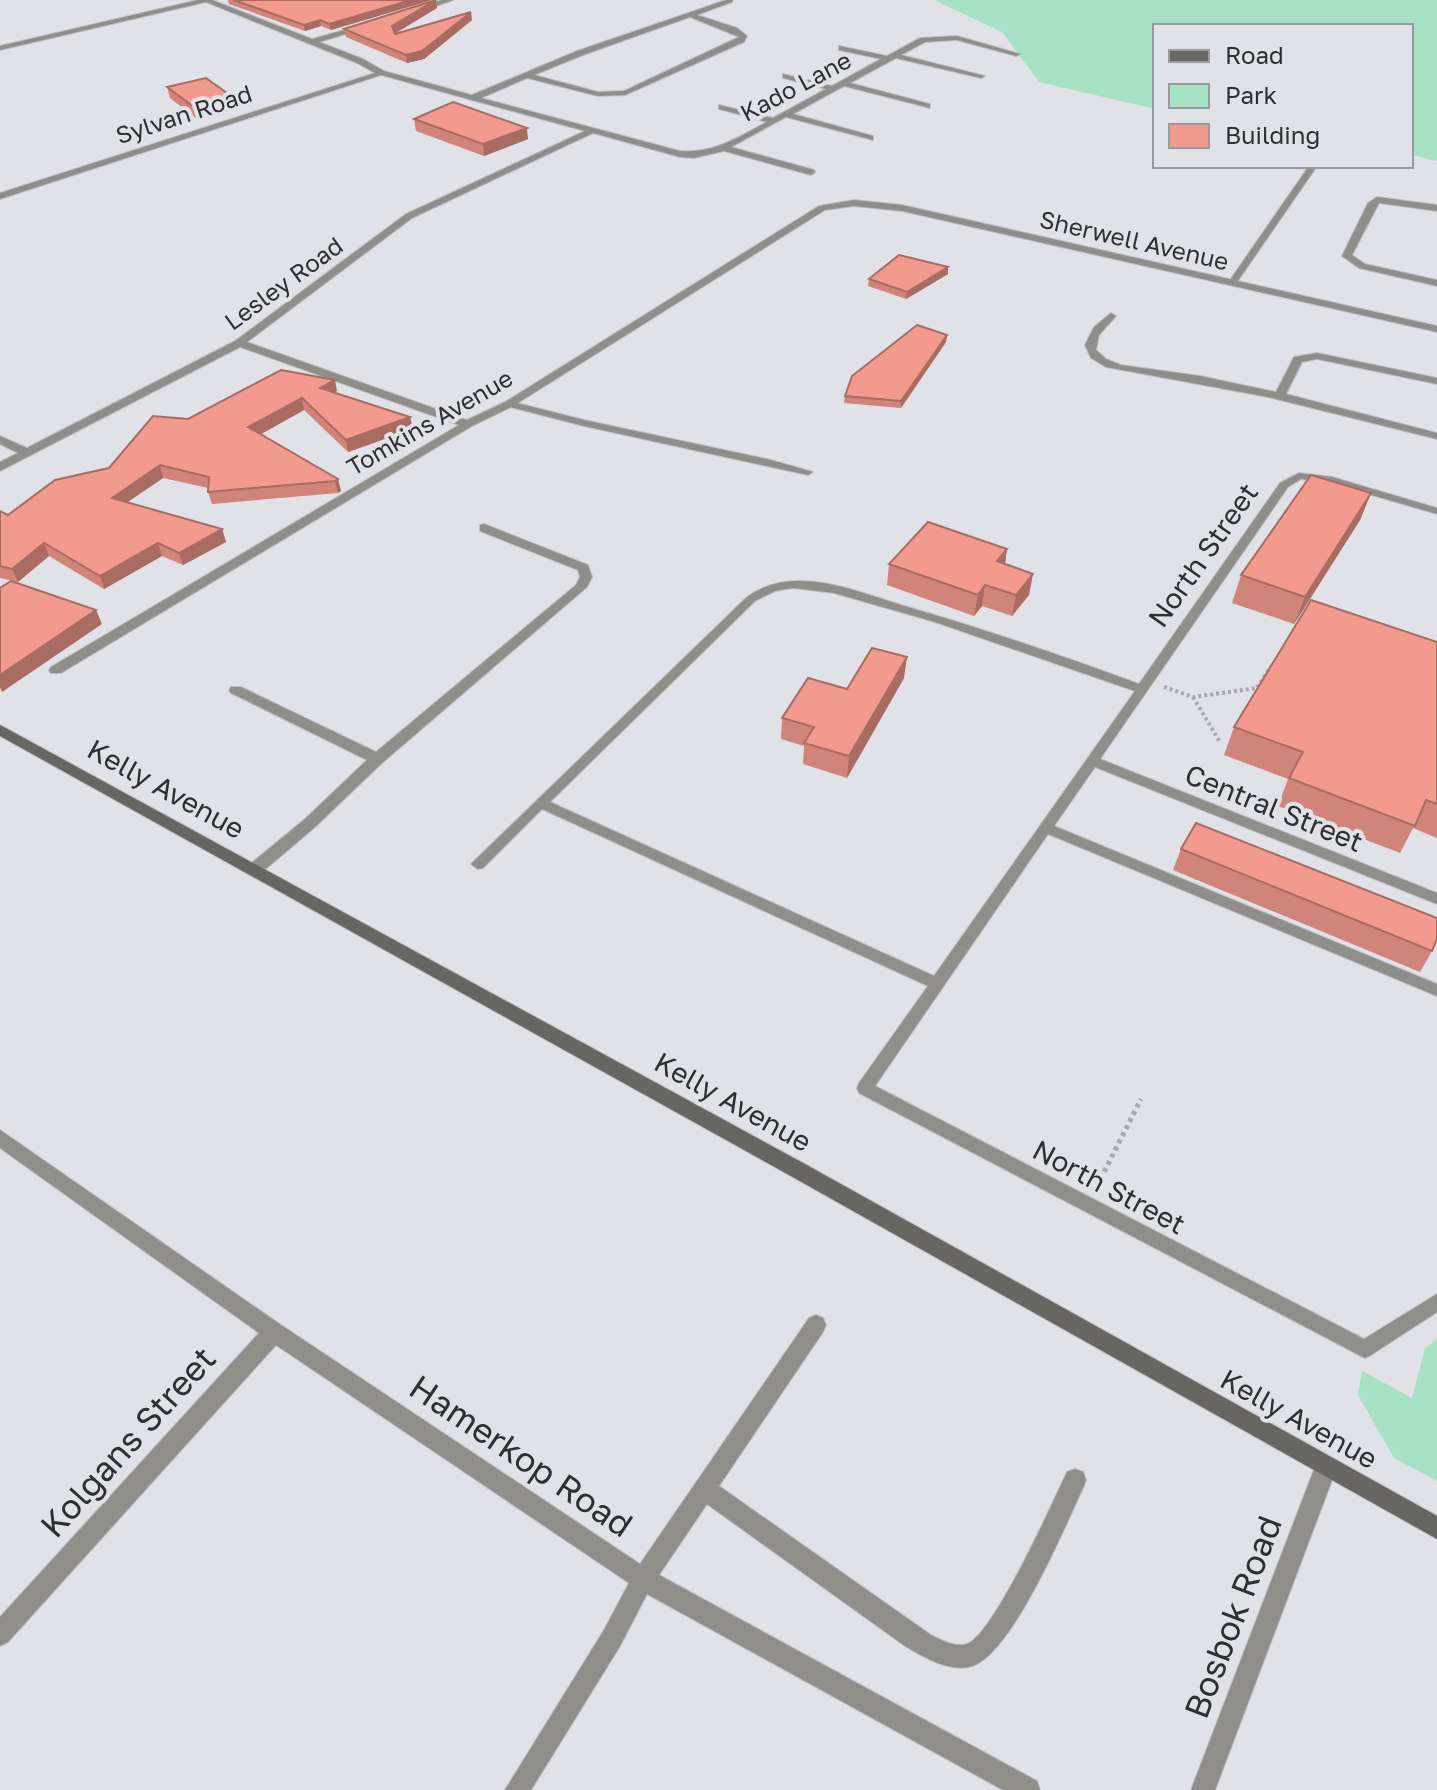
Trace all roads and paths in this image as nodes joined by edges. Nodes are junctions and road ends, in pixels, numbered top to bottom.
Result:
1 (206, 0) edge
2 (449, 0) edge
3 (730, 1) edge
4 (407, 13) edge
5 (691, 15) junction
6 (366, 25) edge
7 (311, 42) junction
8 (2, 46) edge
9 (842, 48) dead end
10 (1016, 54) dead end
11 (893, 58) junction
12 (381, 73) junction
13 (523, 75) junction
14 (786, 76) dead end
15 (981, 76) dead end
16 (845, 84) junction
17 (834, 89) junction
18 (473, 98) junction
19 (927, 106) dead end
20 (722, 107) dead end
21 (787, 115) junction
22 (774, 121) junction
23 (591, 131) junction
24 (870, 138) dead end
25 (724, 148) junction
26 (1312, 168) edge
27 (811, 172) dead end
28 (0, 196) edge
29 (822, 208) joint
30 (1437, 208) edge
31 (1232, 283) junction
32 (1437, 283) edge
33 (1111, 316) dead end
34 (1437, 329) edge
35 (239, 343) junction
36 (1437, 381) edge
37 (1279, 397) junction
38 (509, 404) junction
39 (468, 424) junction
40 (1437, 436) edge
41 (0, 439) edge
42 (27, 453) junction
43 (0, 467) edge
44 (808, 472) dead end
45 (1437, 511) edge
46 (484, 528) dead end
47 (1274, 662) edge
48 (56, 670) dead end
49 (1145, 685) junction
50 (236, 690) dead end
51 (1193, 697) junction
52 (0, 730) edge
53 (1220, 742) dead end
54 (377, 759) junction
55 (1092, 761) junction
56 (540, 803) junction
57 (1046, 828) junction
58 (478, 864) dead end
59 (255, 869) junction
60 (1437, 899) edge
61 (935, 983) junction
62 (1437, 990) edge
63 (1141, 1099) dead end
64 (0, 1138) edge
65 (1087, 1204) junction
66 (1437, 1302) edge
67 (816, 1325) dead end
68 (274, 1332) junction
69 (1326, 1467) junction
70 (1075, 1480) dead end
71 (704, 1489) junction
72 (1437, 1528) edge
73 (643, 1579) junction
74 (0, 1634) edge
75 (517, 1790) edge
76 (1028, 1790) edge
77 (1203, 1790) edge

1 - 7 street
1 - 8 street
2 - 4 street
3 - 5 street
5 - 13 street
5 - 13 street
6 - 7 street
7 - 12 street
9 - 11 street
10 - 11 street, Kado Lane
11 - 15 street
11 - 16 street, Kado Lane
12 - 18 street
12 - 28 street, Sylvan Road
13 - 18 street
14 - 17 street
16 - 17 street, Kado Lane
16 - 19 street
17 - 21 street, Kado Lane
18 - 23 street
20 - 22 street
21 - 22 street, Kado Lane
21 - 24 street
22 - 25 street, Kado Lane
23 - 25 street, Kado Lane
23 - 35 street, Lesley Road
25 - 27 street
26 - 31 lane
29 - 31 street, Sherwell Avenue
29 - 38 street, Tomkins Avenue
30 - 32 street
31 - 34 street, Sherwell Avenue
33 - 37 street
35 - 39 street
35 - 42 street, Lesley Road
36 - 37 street
37 - 40 street
38 - 39 street, Tomkins Avenue
38 - 44 lane
39 - 48 street, Tomkins Avenue
41 - 42 street
42 - 43 street, Lesley Road
45 - 49 lane, North Street
46 - 54 street
47 - 51 path
49 - 51 path
49 - 55 lane, North Street
49 - 56 lane
50 - 54 street
51 - 53 path
52 - 59 street, Kelly Avenue
54 - 59 street
55 - 57 lane, North Street
55 - 60 lane, Central Street
56 - 58 lane
56 - 61 lane
57 - 61 lane, North Street
57 - 62 lane
59 - 69 street, Kelly Avenue
61 - 65 lane, North Street
63 - 65 path
64 - 68 street, Hamerkop Road
65 - 66 lane, North Street
67 - 71 street
68 - 73 street, Hamerkop Road
68 - 74 street, Kolgans Street
69 - 72 street, Kelly Avenue
69 - 77 street, Bosbok Road
70 - 71 street
71 - 73 street
73 - 75 street
73 - 76 street, Hamerkop Road

